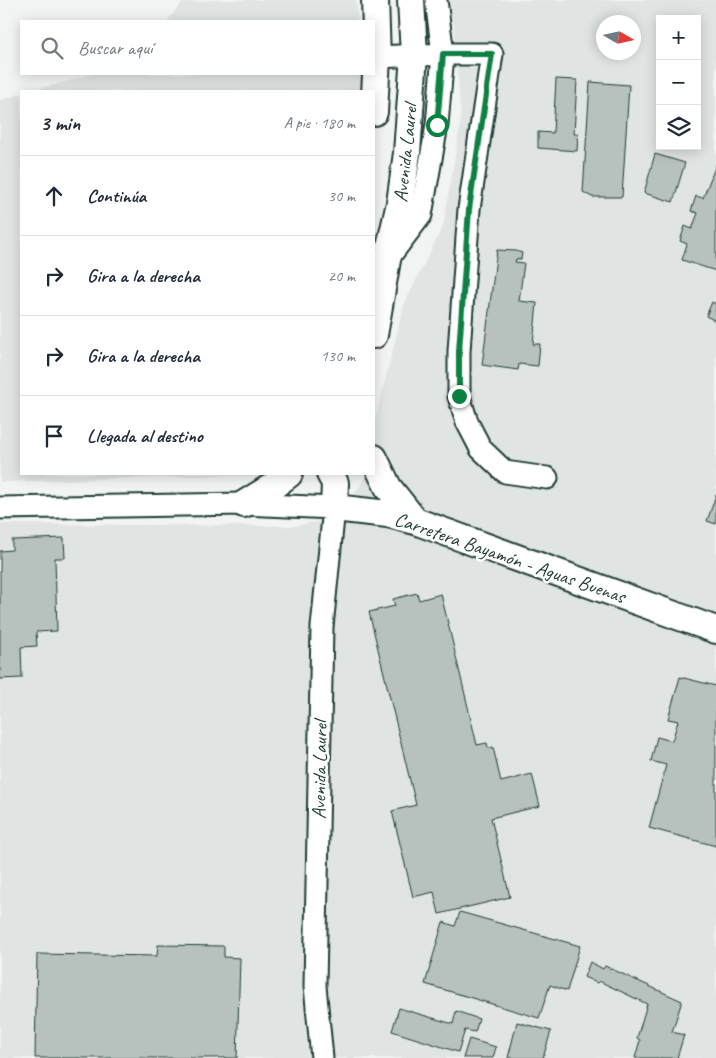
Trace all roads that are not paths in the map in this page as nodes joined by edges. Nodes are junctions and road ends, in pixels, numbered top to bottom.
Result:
1 (375, 0) edge
2 (411, 0) edge
3 (436, 0) edge
4 (443, 54) junction
5 (414, 55) junction
6 (377, 57) junction
7 (375, 94) edge
8 (387, 260) junction
9 (375, 329) edge
10 (375, 460) edge
11 (288, 475) edge
12 (547, 478) dead end
13 (336, 485) edge
14 (244, 504) junction
15 (0, 508) edge
16 (415, 521) junction
17 (716, 630) edge
18 (322, 1058) edge

1 - 6 main road, Avenida Laurel
2 - 5 main road, Avenida Laurel
3 - 4 street
4 - 5 street
4 - 8 street
4 - 12 street
5 - 6 street
5 - 8 main road, Avenida Laurel
6 - 7 main road, Avenida Laurel
8 - 9 main road, Avenida Laurel
10 - 16 main road
11 - 14 main road
13 - 14 street, Carretera Bayamón - Aguas Buenas
13 - 16 main road, Carretera Bayamón - Aguas Buenas
13 - 18 street, Avenida Laurel
14 - 15 street, Carretera Bayamón - Aguas Buenas
16 - 17 main road, Carretera Bayamón - Aguas Buenas

